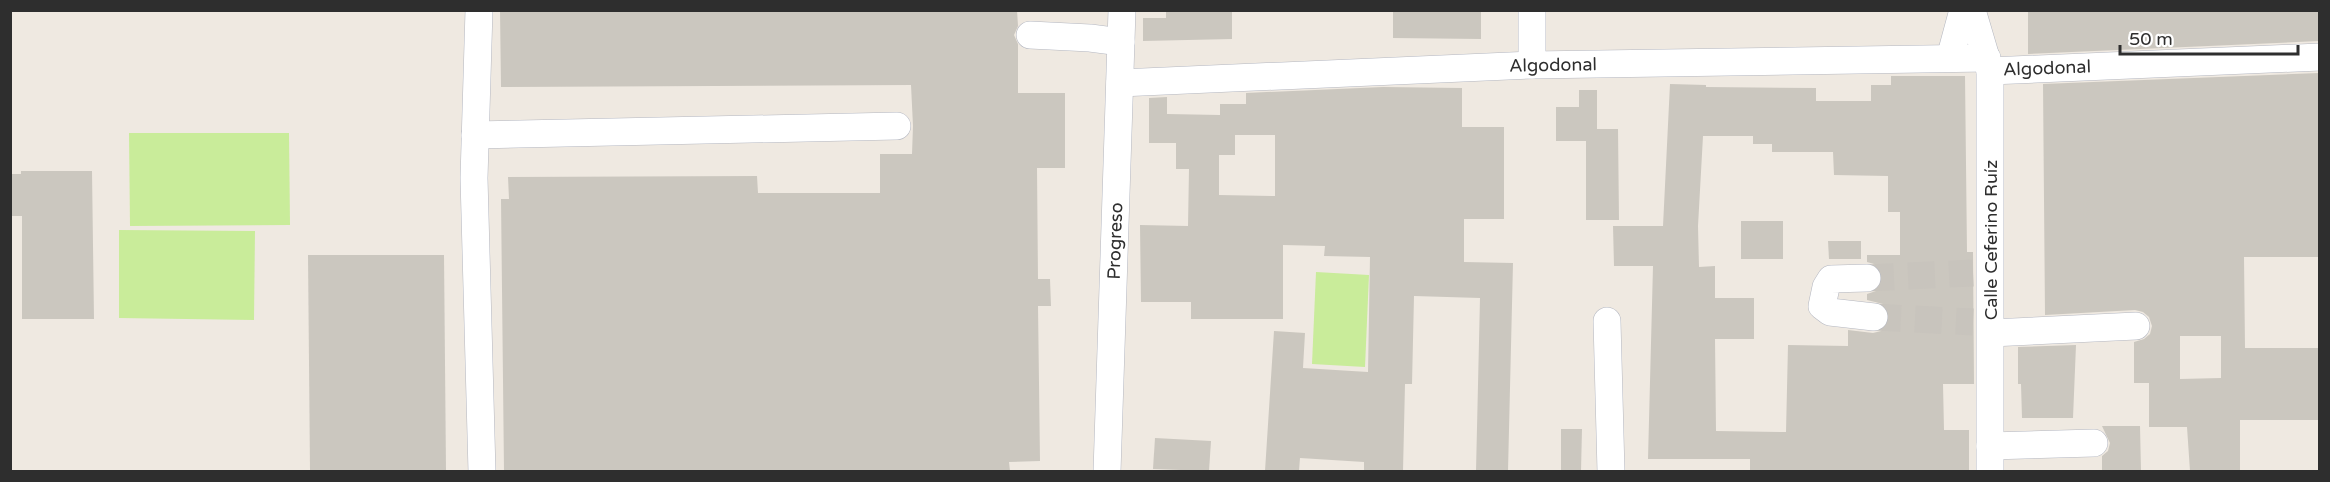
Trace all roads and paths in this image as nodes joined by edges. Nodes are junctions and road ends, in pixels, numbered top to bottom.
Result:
1 (479, 10) edge
2 (1122, 10) edge
3 (1532, 10) edge
4 (1963, 10) edge
5 (1972, 10) edge
6 (1030, 34) dead end
7 (1121, 42) junction
8 (2319, 57) edge
9 (1950, 58) junction
10 (1532, 65) junction
11 (1989, 65) junction
12 (1120, 83) junction
13 (897, 126) dead end
14 (475, 135) junction
15 (1867, 278) tunnel mouth
16 (1874, 317) tunnel mouth
17 (1607, 321) dead end
18 (1985, 326) junction
19 (2136, 326) dead end
20 (2094, 443) dead end
21 (1990, 459) edge
22 (482, 471) edge
23 (1107, 471) edge
24 (1611, 471) edge

1 - 14 street
2 - 7 street, Progreso
3 - 10 street
4 - 9 street
5 - 11 street, Calle Ceferino Ruíz
6 - 7 street
7 - 12 street, Progreso
8 - 11 street, Algodonal
9 - 10 street, Algodonal
9 - 11 street, Algodonal
10 - 12 street, Algodonal
11 - 18 street, Calle Ceferino Ruíz
12 - 23 street, Progreso
13 - 14 street
14 - 22 street
15 - 16 street
17 - 24 street
18 - 19 street
18 - 21 street, Calle Ceferino Ruíz
20 - 21 street

